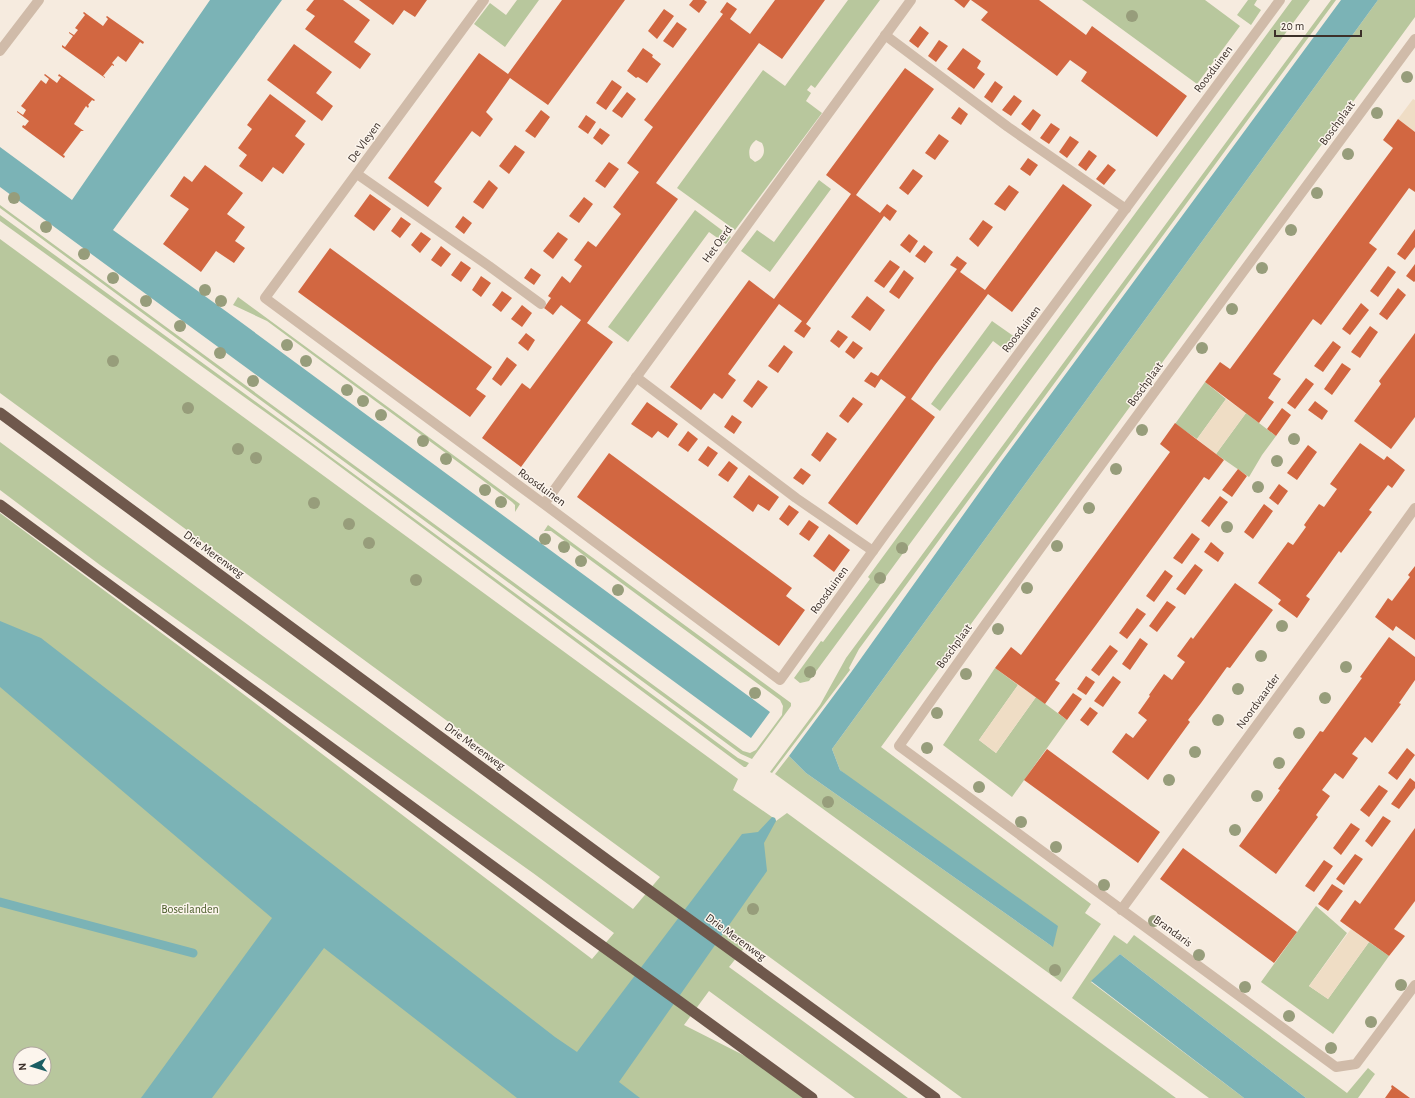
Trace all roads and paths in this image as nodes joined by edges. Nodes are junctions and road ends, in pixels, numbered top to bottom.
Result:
1 (39, 0) edge
2 (484, 0) edge
3 (911, 0) edge
4 (1280, 0) edge
5 (885, 35) junction
6 (1415, 39) edge
7 (0, 52) edge
8 (357, 174) junction
9 (1126, 209) junction
10 (265, 298) joint
11 (541, 304) dead end
12 (636, 377) junction
13 (0, 413) edge
14 (544, 504) junction
15 (0, 505) edge
16 (1415, 508) edge
17 (873, 551) junction
18 (899, 746) joint
19 (1121, 910) junction
20 (1415, 985) edge
21 (812, 1098) edge
22 (935, 1098) edge

1 - 7 street
2 - 8 street, De Vleyen
3 - 5 street, Het Oerd
4 - 9 street, Roosduinen
5 - 9 street
5 - 12 street, Het Oerd
6 - 18 street, Boschplaat
8 - 10 street, De Vleyen
8 - 11 street
9 - 17 street, Roosduinen
10 - 14 street, Roosduinen
12 - 14 street, Het Oerd
12 - 17 street
13 - 22 highway, Drie Merenweg
14 - 17 street, Roosduinen
15 - 21 highway
16 - 19 street, Noordvaarder
18 - 19 street, Brandaris
19 - 20 street, Brandaris

